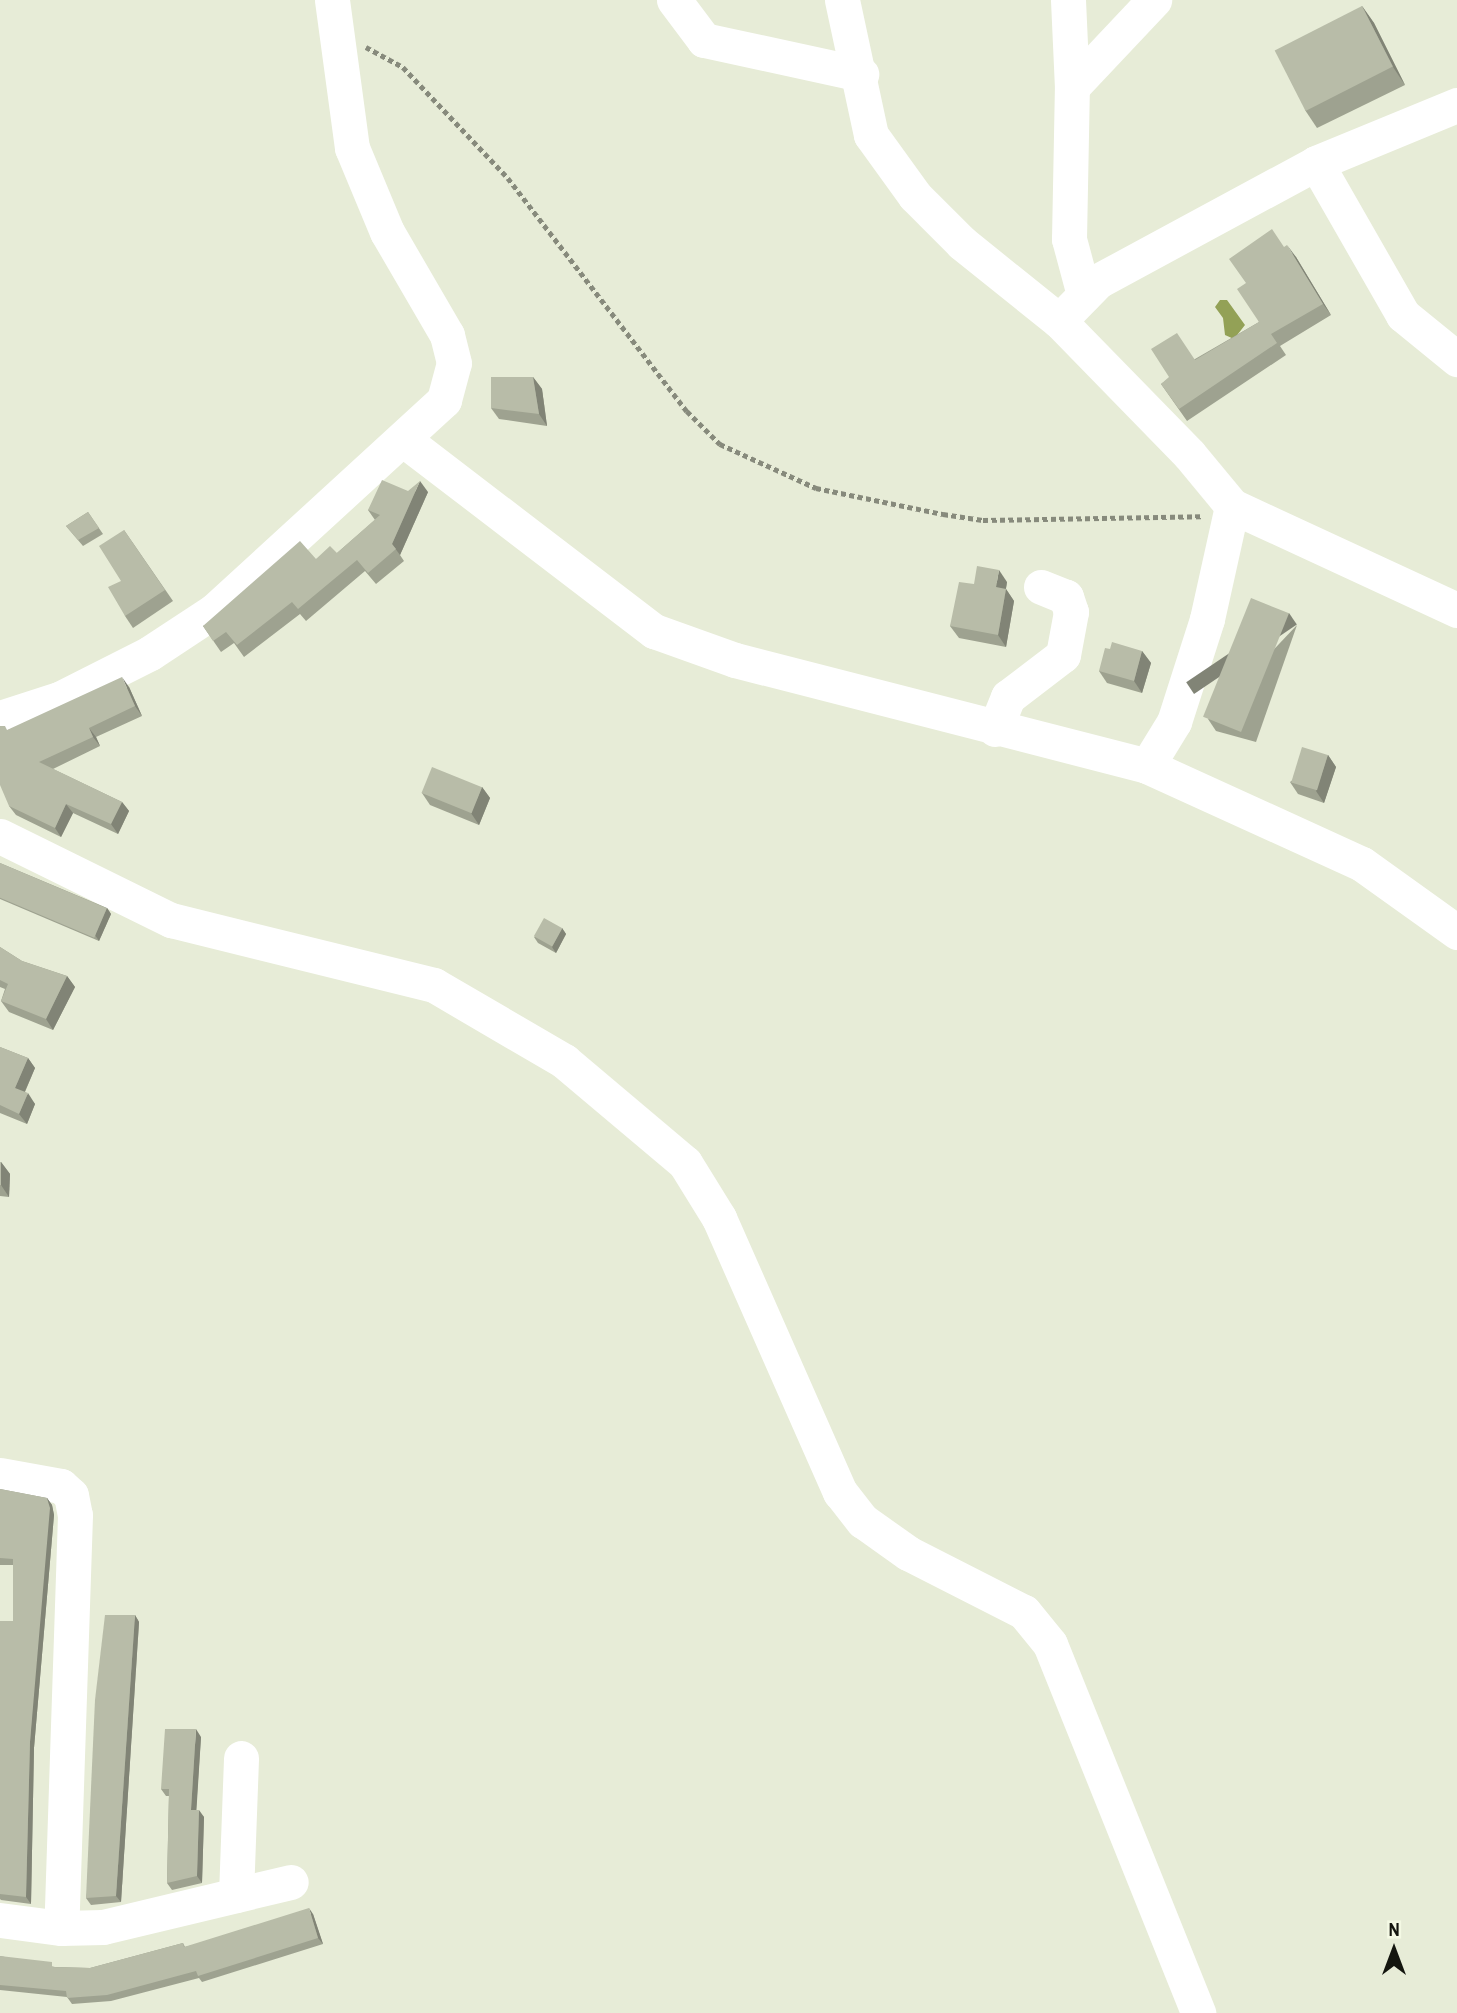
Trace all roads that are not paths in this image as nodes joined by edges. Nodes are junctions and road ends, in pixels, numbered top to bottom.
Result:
1 (332, 0) edge
2 (674, 0) edge
3 (842, 0) edge
4 (1068, 0) edge
5 (1154, 0) edge
6 (861, 74) junction
7 (1072, 87) junction
8 (1457, 105) edge
9 (1316, 163) junction
10 (1084, 295) junction
11 (1059, 321) junction
12 (1457, 359) edge
13 (404, 440) junction
14 (1231, 511) junction
15 (1041, 587) dead end
16 (1457, 610) edge
17 (0, 718) edge
18 (995, 729) junction
19 (1147, 766) junction
20 (0, 836) edge
21 (1457, 932) edge
22 (0, 1475) edge
23 (240, 1758) dead end
24 (290, 1882) dead end
25 (236, 1895) junction
26 (0, 1920) edge
27 (61, 1928) junction
28 (1198, 2013) edge

1 - 13 street
2 - 6 street
3 - 6 street
4 - 7 street
5 - 7 street
6 - 11 street
7 - 10 street
8 - 9 street
9 - 10 street
9 - 12 street
10 - 11 street
11 - 14 street
13 - 17 street
13 - 18 street
14 - 16 street
14 - 19 street
15 - 18 street
18 - 19 street
19 - 21 street
20 - 28 street
22 - 27 street
23 - 25 street
24 - 25 street
25 - 27 street
26 - 27 street

